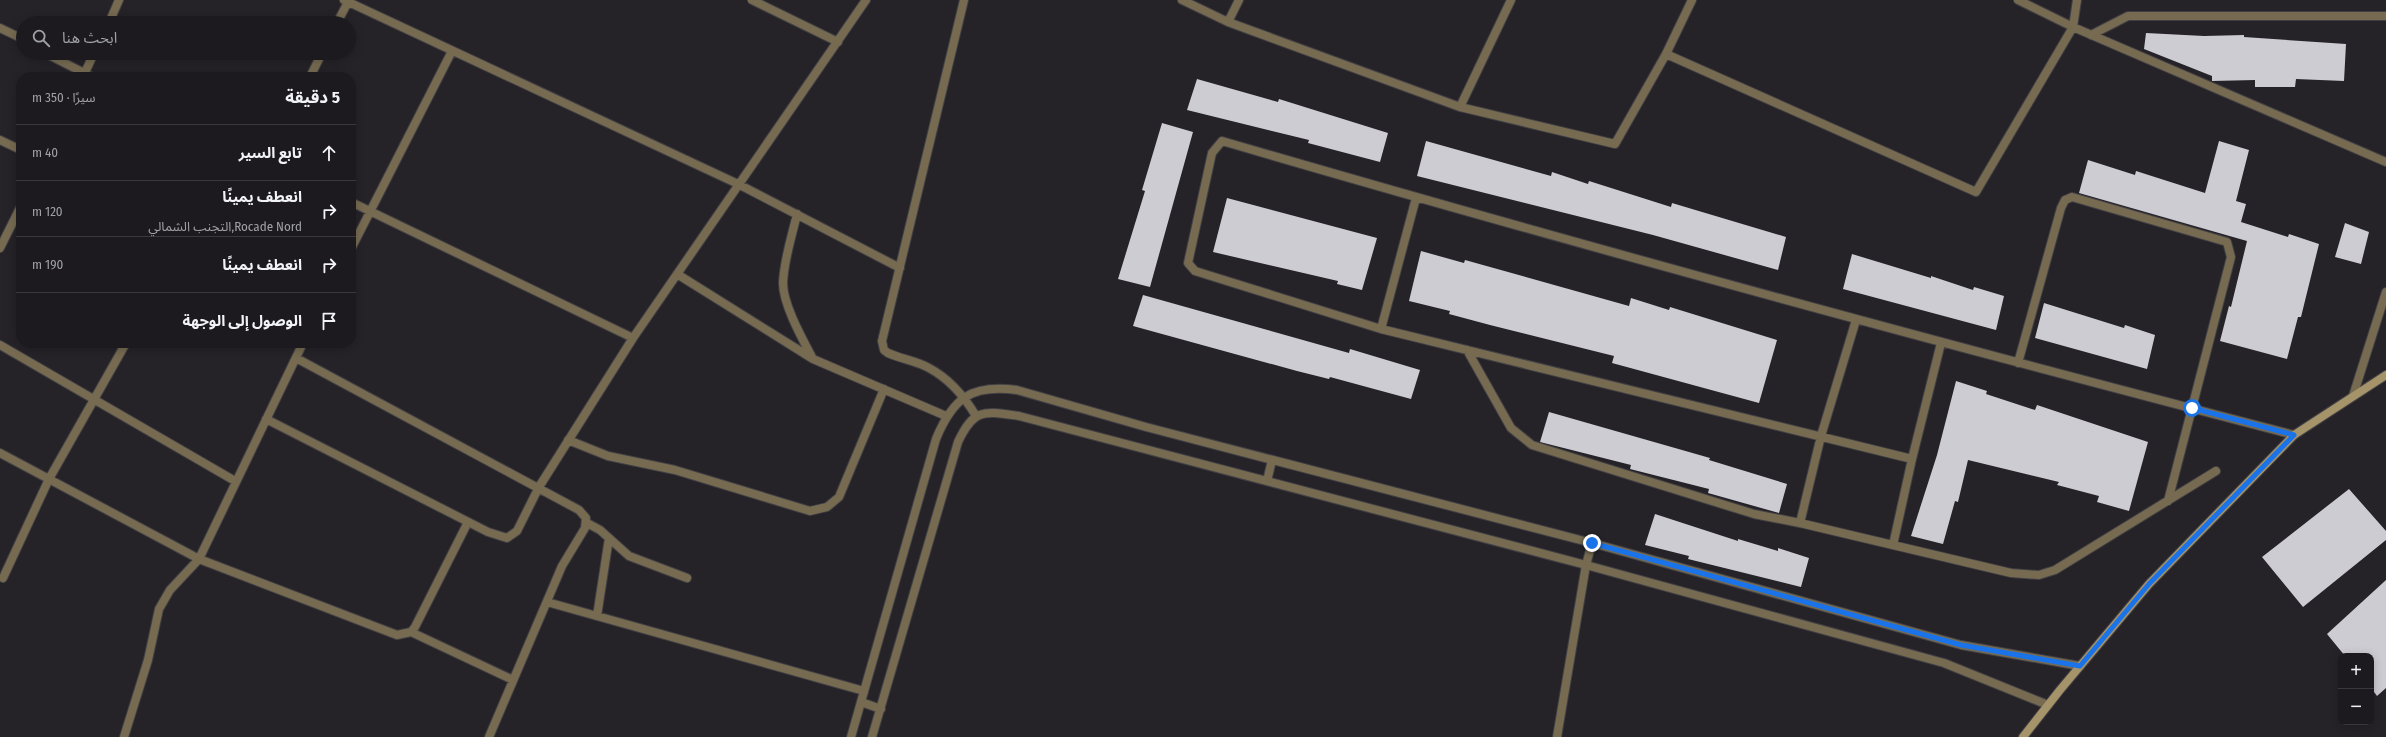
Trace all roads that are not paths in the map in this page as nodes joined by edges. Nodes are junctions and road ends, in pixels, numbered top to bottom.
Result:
1 (119, 0) edge
2 (752, 0) edge
3 (866, 0) edge
4 (964, 0) edge
5 (1182, 0) edge
6 (1239, 0) edge
7 (1511, 0) edge
8 (1692, 0) edge
9 (2018, 0) edge
10 (2077, 0) edge
11 (346, 1) edge
12 (111, 16) edge
13 (340, 16) edge
14 (2386, 16) edge
15 (1228, 22) junction
16 (2073, 27) junction
17 (0, 28) edge
18 (2091, 35) junction
19 (16, 36) edge
20 (838, 42) junction
21 (452, 51) junction
22 (1666, 54) junction
23 (57, 60) edge
24 (92, 60) edge
25 (318, 60) edge
26 (79, 72) edge
27 (87, 72) edge
28 (312, 72) edge
29 (1460, 107) junction
30 (0, 140) edge
31 (16, 148) edge
32 (2386, 162) edge
33 (738, 184) junction
34 (1416, 198) junction
35 (356, 204) edge
36 (371, 212) junction
37 (797, 214) junction
38 (16, 216) edge
39 (356, 240) edge
40 (0, 248) edge
41 (900, 268) junction
42 (677, 274) junction
43 (2386, 292) edge
44 (1856, 320) junction
45 (1381, 329) junction
46 (633, 338) junction
47 (1941, 343) junction
48 (0, 345) edge
49 (123, 348) edge
50 (301, 348) edge
51 (1467, 350) junction
52 (296, 358) junction
53 (813, 359) junction
54 (2018, 364) junction
55 (2386, 375) edge
56 (884, 389) junction
57 (2353, 396) junction
58 (965, 398) junction
59 (95, 401) junction
60 (2192, 408) junction
61 (946, 416) junction
62 (976, 416) junction
63 (266, 419) junction
64 (2294, 435) junction
65 (1822, 436) junction
66 (568, 440) junction
67 (0, 453) edge
68 (1912, 459) junction
69 (1272, 460) junction
70 (2216, 471) dead end
71 (49, 479) junction
72 (235, 481) junction
73 (1267, 481) junction
74 (539, 487) junction
75 (2168, 501) junction
76 (468, 522) junction
77 (587, 523) junction
78 (1800, 523) junction
79 (609, 538) junction
80 (1592, 543) junction
81 (1893, 545) junction
82 (199, 559) junction
83 (1586, 564) junction
84 (3, 578) dead end
85 (687, 578) dead end
86 (547, 602) junction
87 (597, 616) junction
88 (411, 632) junction
89 (2080, 666) junction
90 (513, 680) junction
91 (864, 691) junction
92 (862, 702) junction
93 (2048, 705) junction
94 (880, 709) junction
95 (124, 737) edge
96 (489, 737) edge
97 (851, 737) edge
98 (872, 737) edge
99 (1557, 737) edge
100 (2023, 737) edge

1 - 12 street
2 - 20 street
3 - 20 street
4 - 41 street
5 - 15 street
6 - 15 street
7 - 29 street
8 - 22 street
9 - 16 street
10 - 16 street
11 - 13 street
11 - 21 street
14 - 18 street
15 - 29 street
16 - 18 street
16 - 22 street
17 - 19 street
18 - 32 street
20 - 33 street
21 - 33 street
21 - 36 street
22 - 29 street
23 - 26 street
24 - 27 street
25 - 28 street
30 - 31 street
33 - 37 street
33 - 42 street
34 - 44 street
34 - 45 street
34 - 45 street
35 - 36 street
36 - 39 street
36 - 46 street
37 - 41 street
37 - 53 street
38 - 40 street
41 - 58 street
42 - 46 street
42 - 53 street
43 - 57 street
44 - 47 street
44 - 65 street
45 - 51 street
46 - 66 street
47 - 54 street
47 - 68 street
48 - 59 street
49 - 59 street
50 - 52 street
51 - 65 street
51 - 78 street
52 - 63 street
52 - 74 street
53 - 56 street
54 - 60 street
54 - 60 street
55 - 57 main road
56 - 61 street
56 - 66 street
57 - 64 main road
58 - 61 street
58 - 62 street
58 - 69 street
59 - 71 street
59 - 72 street
60 - 64 street
60 - 75 street
61 - 91 street
62 - 73 street
62 - 94 street
63 - 72 street
63 - 76 street
64 - 89 main road
65 - 68 street
65 - 78 street
66 - 74 street
67 - 71 street
68 - 81 street
69 - 73 street
69 - 80 street
70 - 75 street
71 - 82 street
71 - 84 street
72 - 82 street
73 - 83 street
74 - 76 street
74 - 77 street
75 - 81 street
76 - 88 street
77 - 79 street
77 - 86 street
78 - 81 street
79 - 85 street
79 - 87 street
80 - 83 street
80 - 89 street
82 - 88 street
82 - 95 street
83 - 93 street
83 - 99 street
86 - 87 street
86 - 90 street
87 - 91 street
88 - 90 street
89 - 93 main road
90 - 96 street
91 - 92 street
92 - 94 street
92 - 97 street
93 - 100 main road
94 - 98 street

